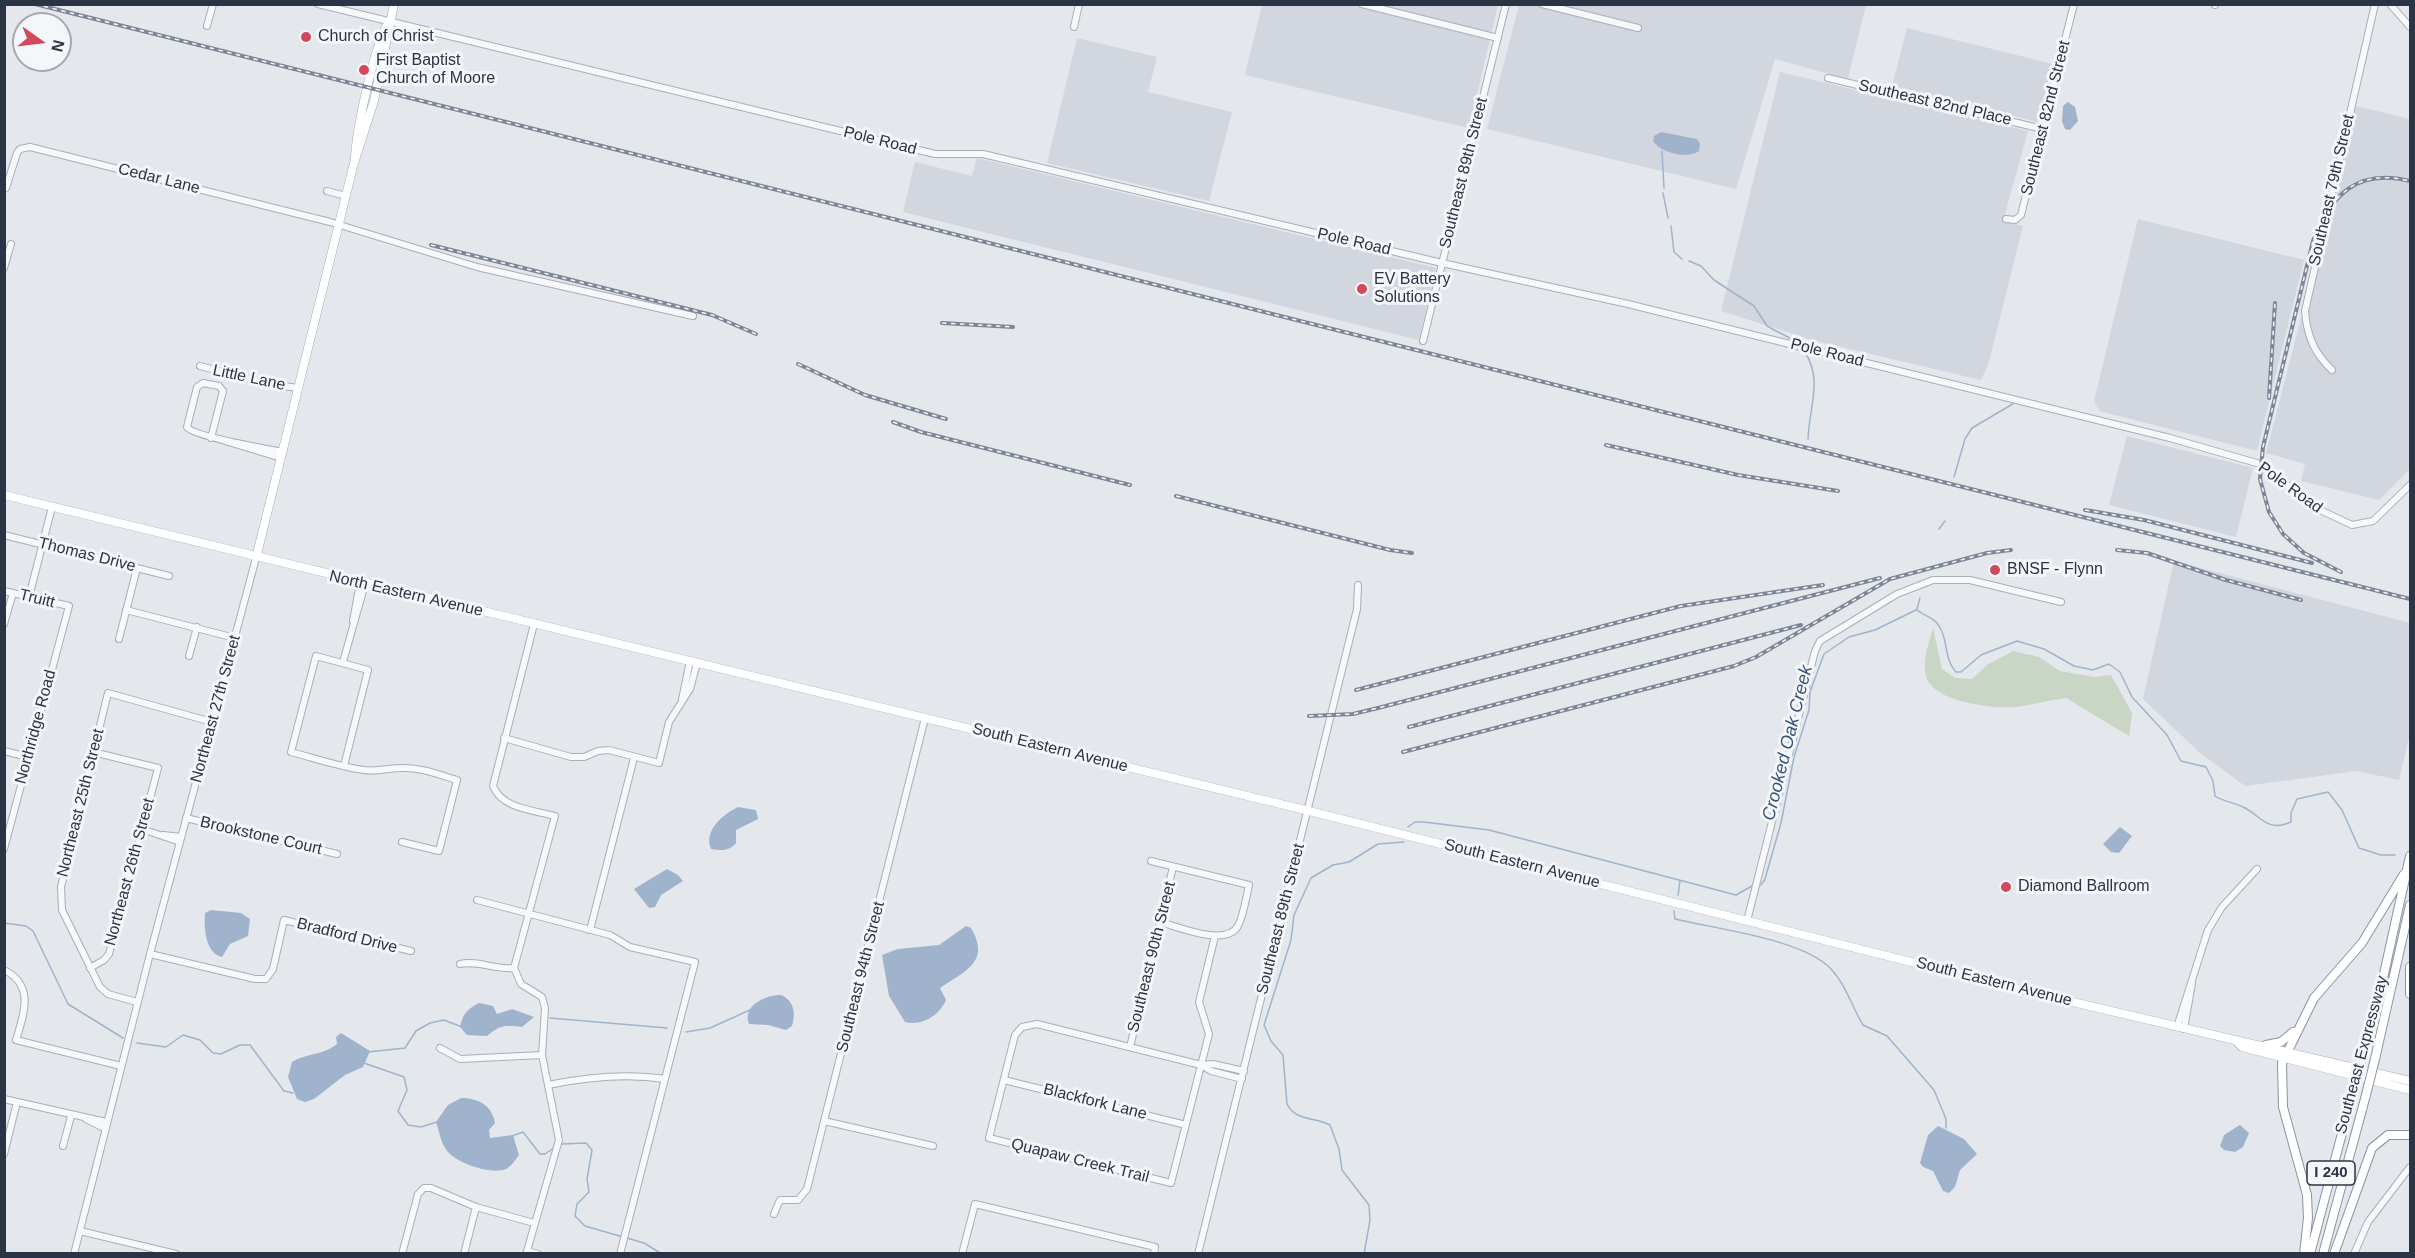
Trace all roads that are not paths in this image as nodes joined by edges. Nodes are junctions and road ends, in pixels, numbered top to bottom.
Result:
1 (213, 4) edge
2 (318, 4) edge
3 (394, 4) edge
4 (1079, 4) edge
5 (1362, 4) edge
6 (1506, 4) edge
7 (1542, 4) edge
8 (2074, 4) edge
9 (2376, 4) edge
10 (2390, 4) edge
11 (389, 22) junction
12 (207, 26) dead end
13 (1074, 27) dead end
14 (2410, 27) edge
15 (1638, 28) dead end
16 (1498, 38) junction
17 (1828, 78) dead end
18 (2043, 129) junction
19 (6, 188) edge
20 (327, 191) dead end
21 (346, 196) junction
22 (2006, 219) dead end
23 (339, 225) junction
24 (10, 244) dead end
25 (1442, 263) junction
26 (4, 268) edge
27 (693, 316) dead end
28 (1423, 341) dead end
29 (200, 366) dead end
30 (2332, 370) dead end
31 (298, 388) junction
32 (211, 438) junction
33 (282, 455) junction
34 (2410, 485) edge
35 (4, 495) edge
36 (52, 507) junction
37 (4, 535) edge
38 (42, 545) junction
39 (256, 558) junction
40 (137, 568) junction
41 (168, 576) dead end
42 (363, 584) junction
43 (1358, 585) dead end
44 (4, 591) edge
45 (13, 593) junction
46 (29, 597) junction
47 (2061, 602) dead end
48 (69, 606) joint
49 (126, 610) junction
50 (4, 624) edge
51 (534, 624) junction
52 (196, 627) junction
53 (235, 638) junction
54 (119, 639) dead end
55 (189, 656) dead end
56 (342, 662) junction
57 (693, 662) junction
58 (809, 690) joint
59 (925, 718) junction
60 (212, 722) junction
61 (504, 738) junction
62 (4, 751) edge
63 (93, 752) junction
64 (28, 757) junction
65 (634, 758) junction
66 (344, 766) junction
67 (1307, 810) junction
68 (186, 818) junction
69 (141, 829) junction
70 (180, 839) junction
71 (402, 842) dead end
72 (4, 849) edge
73 (337, 854) dead end
74 (2410, 856) edge
75 (1151, 861) dead end
76 (1173, 867) junction
77 (2257, 869) dead end
78 (2404, 874) junction
79 (477, 900) dead end
80 (2410, 905) edge
81 (529, 915) junction
82 (1747, 921) junction
83 (1160, 922) junction
84 (590, 930) junction
85 (1215, 936) junction
86 (411, 951) dead end
87 (150, 954) junction
88 (460, 964) dead end
89 (2410, 967) edge
90 (90, 968) junction
91 (514, 968) junction
92 (4, 970) edge
93 (2410, 994) edge
94 (137, 1002) junction
95 (2180, 1028) junction
96 (2296, 1030) junction
97 (2236, 1041) junction
98 (2266, 1045) junction
99 (1130, 1047) junction
100 (440, 1048) dead end
101 (2287, 1054) junction
102 (542, 1055) junction
103 (1201, 1065) junction
104 (121, 1066) junction
105 (1244, 1071) junction
106 (665, 1079) junction
107 (1242, 1079) junction
108 (1004, 1080) junction
109 (2410, 1081) edge
110 (548, 1085) junction
111 (2410, 1090) edge
112 (4, 1099) edge
113 (17, 1102) junction
114 (71, 1116) junction
115 (824, 1120) junction
116 (105, 1125) junction
117 (1186, 1125) junction
118 (2409, 1135) edge
119 (63, 1146) dead end
120 (933, 1146) dead end
121 (4, 1154) edge
122 (2410, 1167) edge
123 (476, 1207) junction
124 (774, 1214) dead end
125 (534, 1223) junction
126 (80, 1231) junction
127 (527, 1252) edge
128 (74, 1254) edge
129 (176, 1254) edge
130 (402, 1254) edge
131 (464, 1254) edge
132 (538, 1254) edge
133 (620, 1254) edge
134 (962, 1254) edge
135 (1154, 1254) edge
136 (1198, 1254) edge
137 (2304, 1254) edge
138 (2310, 1254) edge
139 (2323, 1254) edge
140 (2334, 1254) edge
141 (2354, 1254) edge

1 - 12 street
2 - 11 street, Pole Road
3 - 11 main road, Northeast 27th Street
4 - 13 street
5 - 16 street
6 - 16 street, Southeast 89th Street
7 - 15 street
8 - 18 street, Southeast 82nd Street
9 - 30 street, Southeast 79th Street
10 - 14 street
11 - 21 main road, Northeast 27th Street
11 - 25 street, Pole Road
16 - 25 street, Southeast 89th Street
17 - 18 street, Southeast 82nd Place
18 - 22 street, Southeast 82nd Street
19 - 23 street, Cedar Lane
20 - 21 street
21 - 23 main road, Northeast 27th Street
23 - 27 street, Cedar Lane
23 - 31 main road, Northeast 27th Street
24 - 26 street
25 - 28 street, Southeast 89th Street
25 - 34 street, Pole Road
29 - 31 street, Little Lane
31 - 33 main road, Northeast 27th Street
32 - 32 street
32 - 33 street
33 - 39 main road, Northeast 27th Street
35 - 36 main road, North Eastern Avenue
36 - 38 street
36 - 39 main road, North Eastern Avenue
37 - 38 street, Thomas Drive
38 - 40 street, Thomas Drive
38 - 46 street
39 - 42 main road, North Eastern Avenue
39 - 53 street, Northeast 27th Street
40 - 41 street, Thomas Drive
40 - 49 street
42 - 51 main road, North Eastern Avenue
42 - 56 street
43 - 67 street, Southeast 89th Street
44 - 45 street, Truitt
45 - 46 street, Truitt
45 - 50 street
46 - 48 street, Truitt
47 - 82 street
48 - 64 street, Northridge Road
49 - 52 street
49 - 54 street
51 - 57 main road, North Eastern Avenue
51 - 61 street
52 - 53 street
52 - 55 street
53 - 60 street, Northeast 27th Street
56 - 66 street
56 - 66 street
57 - 58 main road, North Eastern Avenue
57 - 65 street
58 - 59 main road, South Eastern Avenue
59 - 67 main road, South Eastern Avenue
59 - 115 street, Southeast 94th Street
60 - 63 street, Northeast 25th Street
60 - 68 street, Northeast 27th Street
61 - 65 street
61 - 81 street
62 - 64 street
63 - 69 street, Northeast 26th Street
63 - 90 street, Northeast 25th Street
64 - 72 street, Northridge Road
65 - 84 street
66 - 71 street
67 - 82 main road, South Eastern Avenue
67 - 105 street, Southeast 89th Street
68 - 70 street, Northeast 27th Street
68 - 73 street, Brookstone Court
69 - 70 street
69 - 90 street, Northeast 26th Street
70 - 87 street, Northeast 27th Street
74 - 78 highway, Southeast Expressway / I 240
75 - 76 street
76 - 83 street, Southeast 90th Street
76 - 85 street
77 - 95 street
78 - 96 highway
78 - 138 highway, Southeast Expressway / I 240, bridge
79 - 81 street
80 - 139 highway, Southeast Expressway / I 240, bridge
81 - 84 street
81 - 91 street
82 - 95 main road, South Eastern Avenue
83 - 85 street
83 - 99 street, Southeast 90th Street
84 - 106 street
85 - 103 street
86 - 87 street, Bradford Drive
87 - 94 street, Northeast 27th Street
88 - 91 street
89 - 93 highway
90 - 94 street
91 - 102 street
92 - 104 street
94 - 104 street, Northeast 27th Street
95 - 97 main road, South Eastern Avenue
96 - 98 highway
96 - 101 highway
97 - 98 main road, South Eastern Avenue
97 - 101 main road, South Eastern Avenue
98 - 101 main road, South Eastern Avenue
99 - 103 street
99 - 108 street
100 - 102 street
101 - 109 main road, South Eastern Avenue
101 - 111 main road, South Eastern Avenue
101 - 137 highway
102 - 110 street
103 - 105 street
103 - 107 street
103 - 117 street
104 - 116 street, Northeast 27th Street
105 - 107 street, Southeast 89th Street
106 - 110 street
106 - 133 street
107 - 136 street, Southeast 89th Street
108 - 117 street, Blackfork Lane
108 - 117 street, Quapaw Creek Trail
110 - 125 street
112 - 113 street
113 - 114 street
113 - 121 street
114 - 116 street
114 - 119 street
115 - 120 street
115 - 124 street, Southeast 94th Street
116 - 126 street, Northeast 27th Street
118 - 140 highway
122 - 141 street
123 - 125 street
123 - 130 street
123 - 131 street
125 - 127 street
126 - 128 street, Northeast 27th Street
126 - 129 street
127 - 132 street
134 - 135 street

